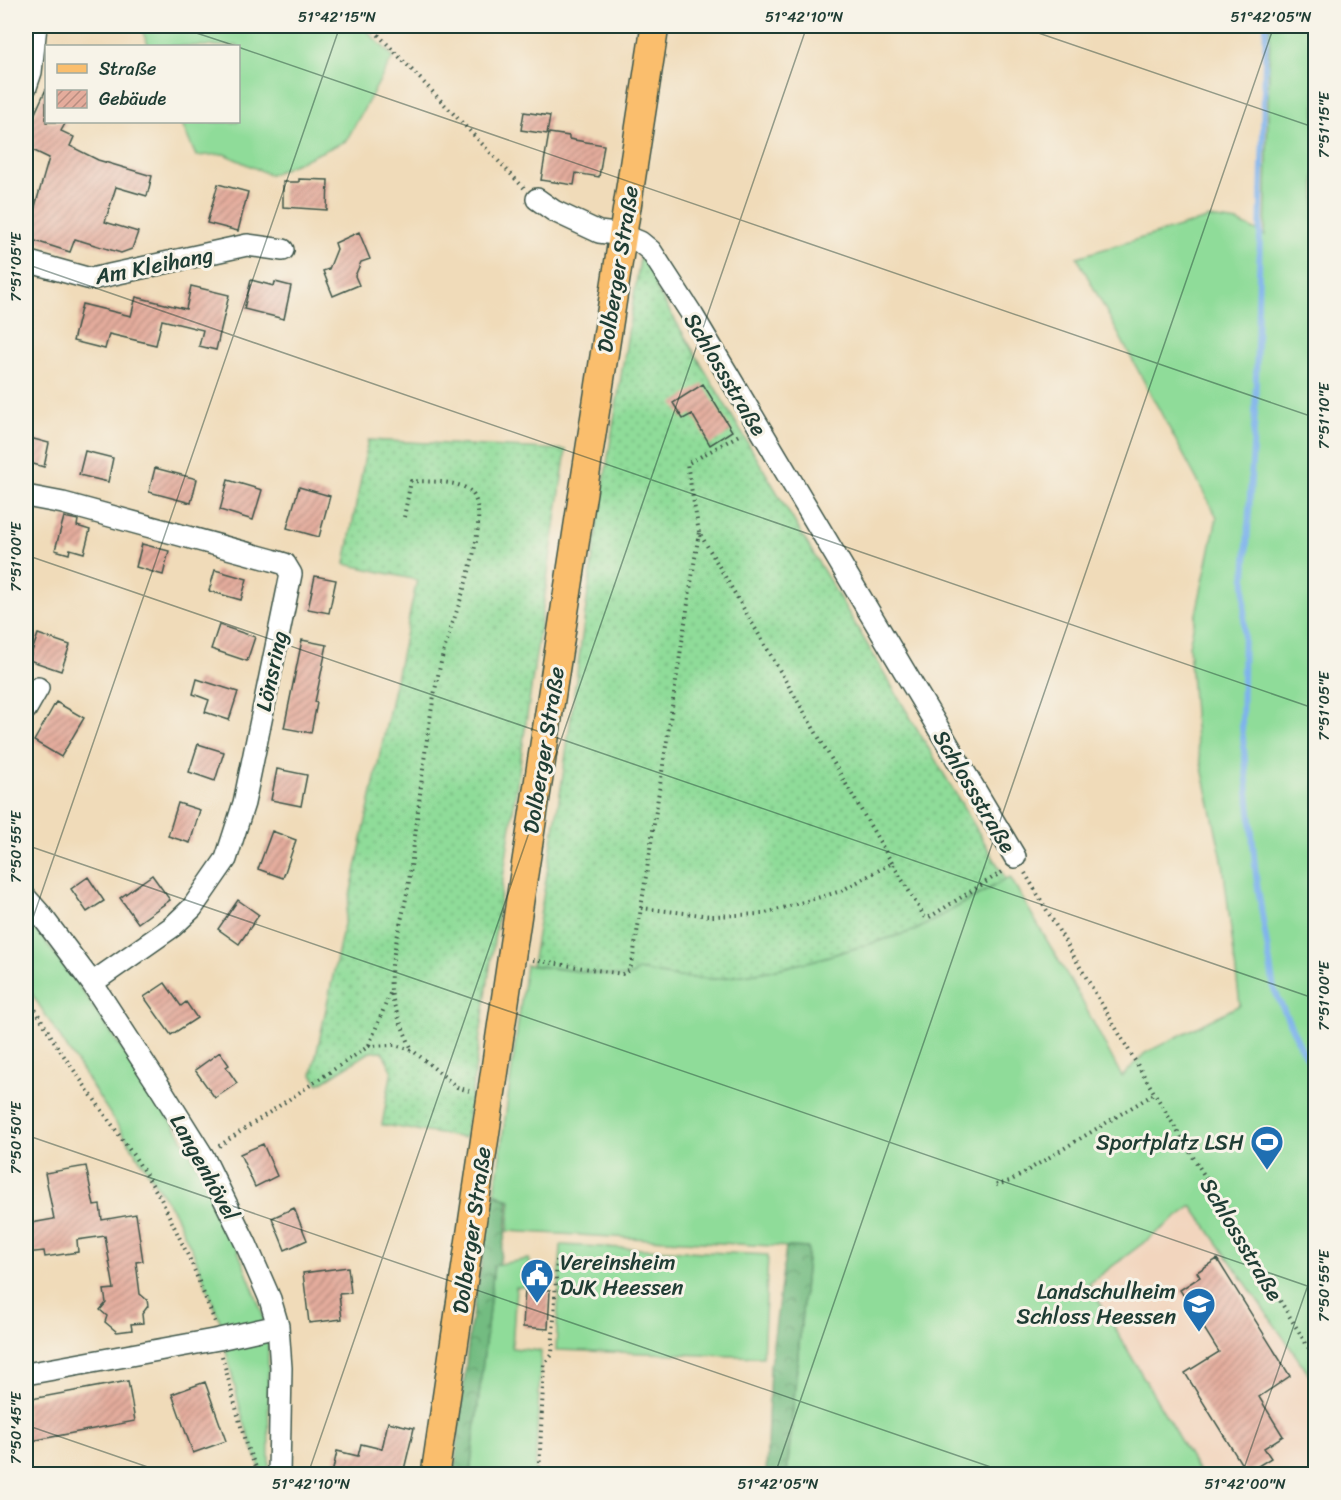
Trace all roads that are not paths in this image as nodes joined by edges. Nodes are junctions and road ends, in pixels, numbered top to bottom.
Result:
1 (36, 26) edge
2 (655, 26) edge
3 (26, 87) edge
4 (537, 199) road end
5 (622, 236) junction
6 (284, 250) dead end
7 (26, 261) edge
8 (26, 496) edge
9 (38, 688) dead end
10 (26, 709) edge
11 (1018, 862) road end
12 (26, 898) edge
13 (92, 983) junction
14 (278, 1326) junction
15 (26, 1374) edge
16 (279, 1474) edge
17 (435, 1474) edge

1 - 3 street
2 - 5 main road, Dolberger Straße
4 - 5 street, Schlossstraße
5 - 11 street, Schlossstraße
5 - 17 main road, Dolberger Straße
6 - 7 street, Am Kleihang
8 - 13 street, Lönsring
9 - 10 street
12 - 13 street, Langenhövel
13 - 14 street, Langenhövel
14 - 15 street
14 - 16 street, Langenhövel

